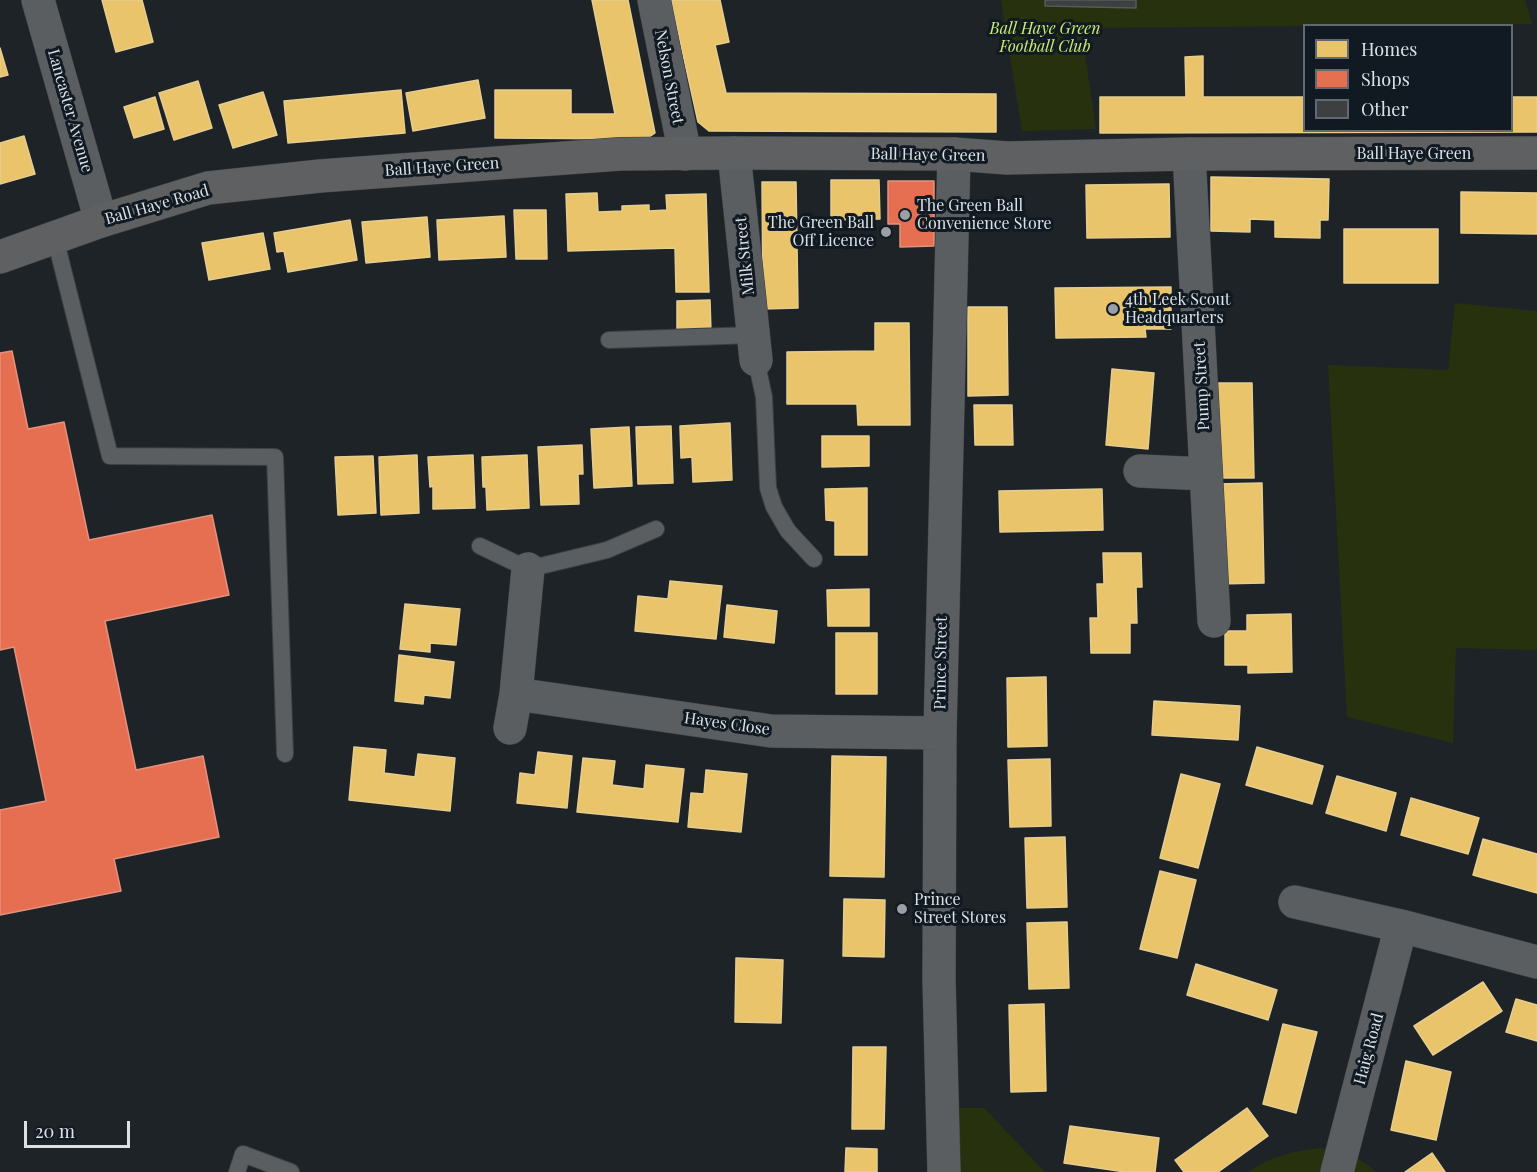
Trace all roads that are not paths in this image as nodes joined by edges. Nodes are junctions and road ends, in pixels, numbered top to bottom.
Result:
1 (38, 0) edge
2 (654, 0) edge
3 (685, 153) junction
4 (734, 153) junction
5 (1537, 153) edge
6 (954, 154) junction
7 (1189, 154) junction
8 (320, 176) joint
9 (101, 221) junction
10 (55, 238) junction
11 (0, 257) edge
12 (609, 340) dead end
13 (754, 347) junction
14 (1140, 471) dead end
15 (1206, 474) junction
16 (656, 529) dead end
17 (480, 546) dead end
18 (814, 559) dead end
19 (528, 569) junction
20 (1214, 621) dead end
21 (516, 694) junction
22 (510, 728) dead end
23 (940, 732) junction
24 (285, 754) dead end
25 (1295, 902) dead end
26 (1401, 926) junction
27 (1537, 962) edge
28 (237, 1172) edge
29 (291, 1172) edge
30 (944, 1172) edge
31 (1337, 1172) edge

1 - 9 street, Lancaster Avenue
2 - 3 street, Nelson Street
3 - 4 street, Ball Haye Green
3 - 8 street, Ball Haye Green
4 - 6 street, Ball Haye Green
4 - 13 street, Milk Street
5 - 7 street, Ball Haye Green
6 - 7 street, Ball Haye Green
6 - 23 street, Prince Street
7 - 15 street, Pump Street
8 - 9 street, Ball Haye Road
9 - 10 street, Ball Haye Road
10 - 11 street, Ball Haye Road
10 - 24 lane
12 - 13 lane
13 - 18 lane
14 - 15 street
15 - 20 street, Pump Street
16 - 19 lane
17 - 19 lane
19 - 21 street
21 - 22 street
21 - 23 street, Hayes Close
23 - 30 street, Prince Street
25 - 26 street
26 - 27 street
26 - 31 street, Haig Road
28 - 29 lane

